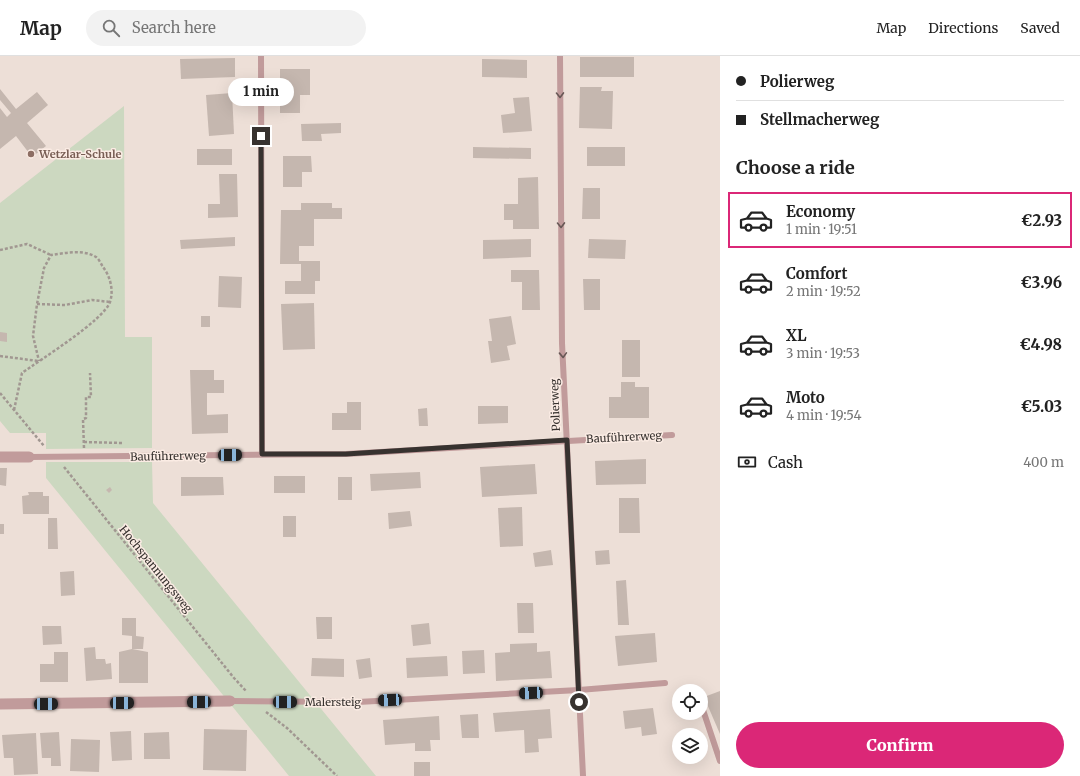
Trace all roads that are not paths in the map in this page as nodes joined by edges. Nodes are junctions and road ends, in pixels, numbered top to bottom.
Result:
1 (261, 56) edge
2 (560, 56) edge
3 (672, 435) dead end
4 (567, 440) junction
5 (262, 454) junction
6 (0, 457) edge
7 (30, 457) joint
8 (665, 683) dead end
9 (579, 690) junction
10 (230, 701) joint
11 (0, 704) edge
12 (706, 720) edge
13 (720, 761) edge
14 (583, 776) edge

1 - 5 lane
2 -> 4 lane, Polierweg
3 - 4 lane, Bauführerweg
4 - 5 lane, Bauführerweg
4 - 9 lane, Polierweg
5 - 7 lane, Bauführerweg
6 - 7 street, Bauführerweg
8 - 9 lane, Malersteig
9 - 10 lane, Malersteig
9 - 14 lane, Polierweg
10 - 11 street, Malersteig
12 - 13 lane

